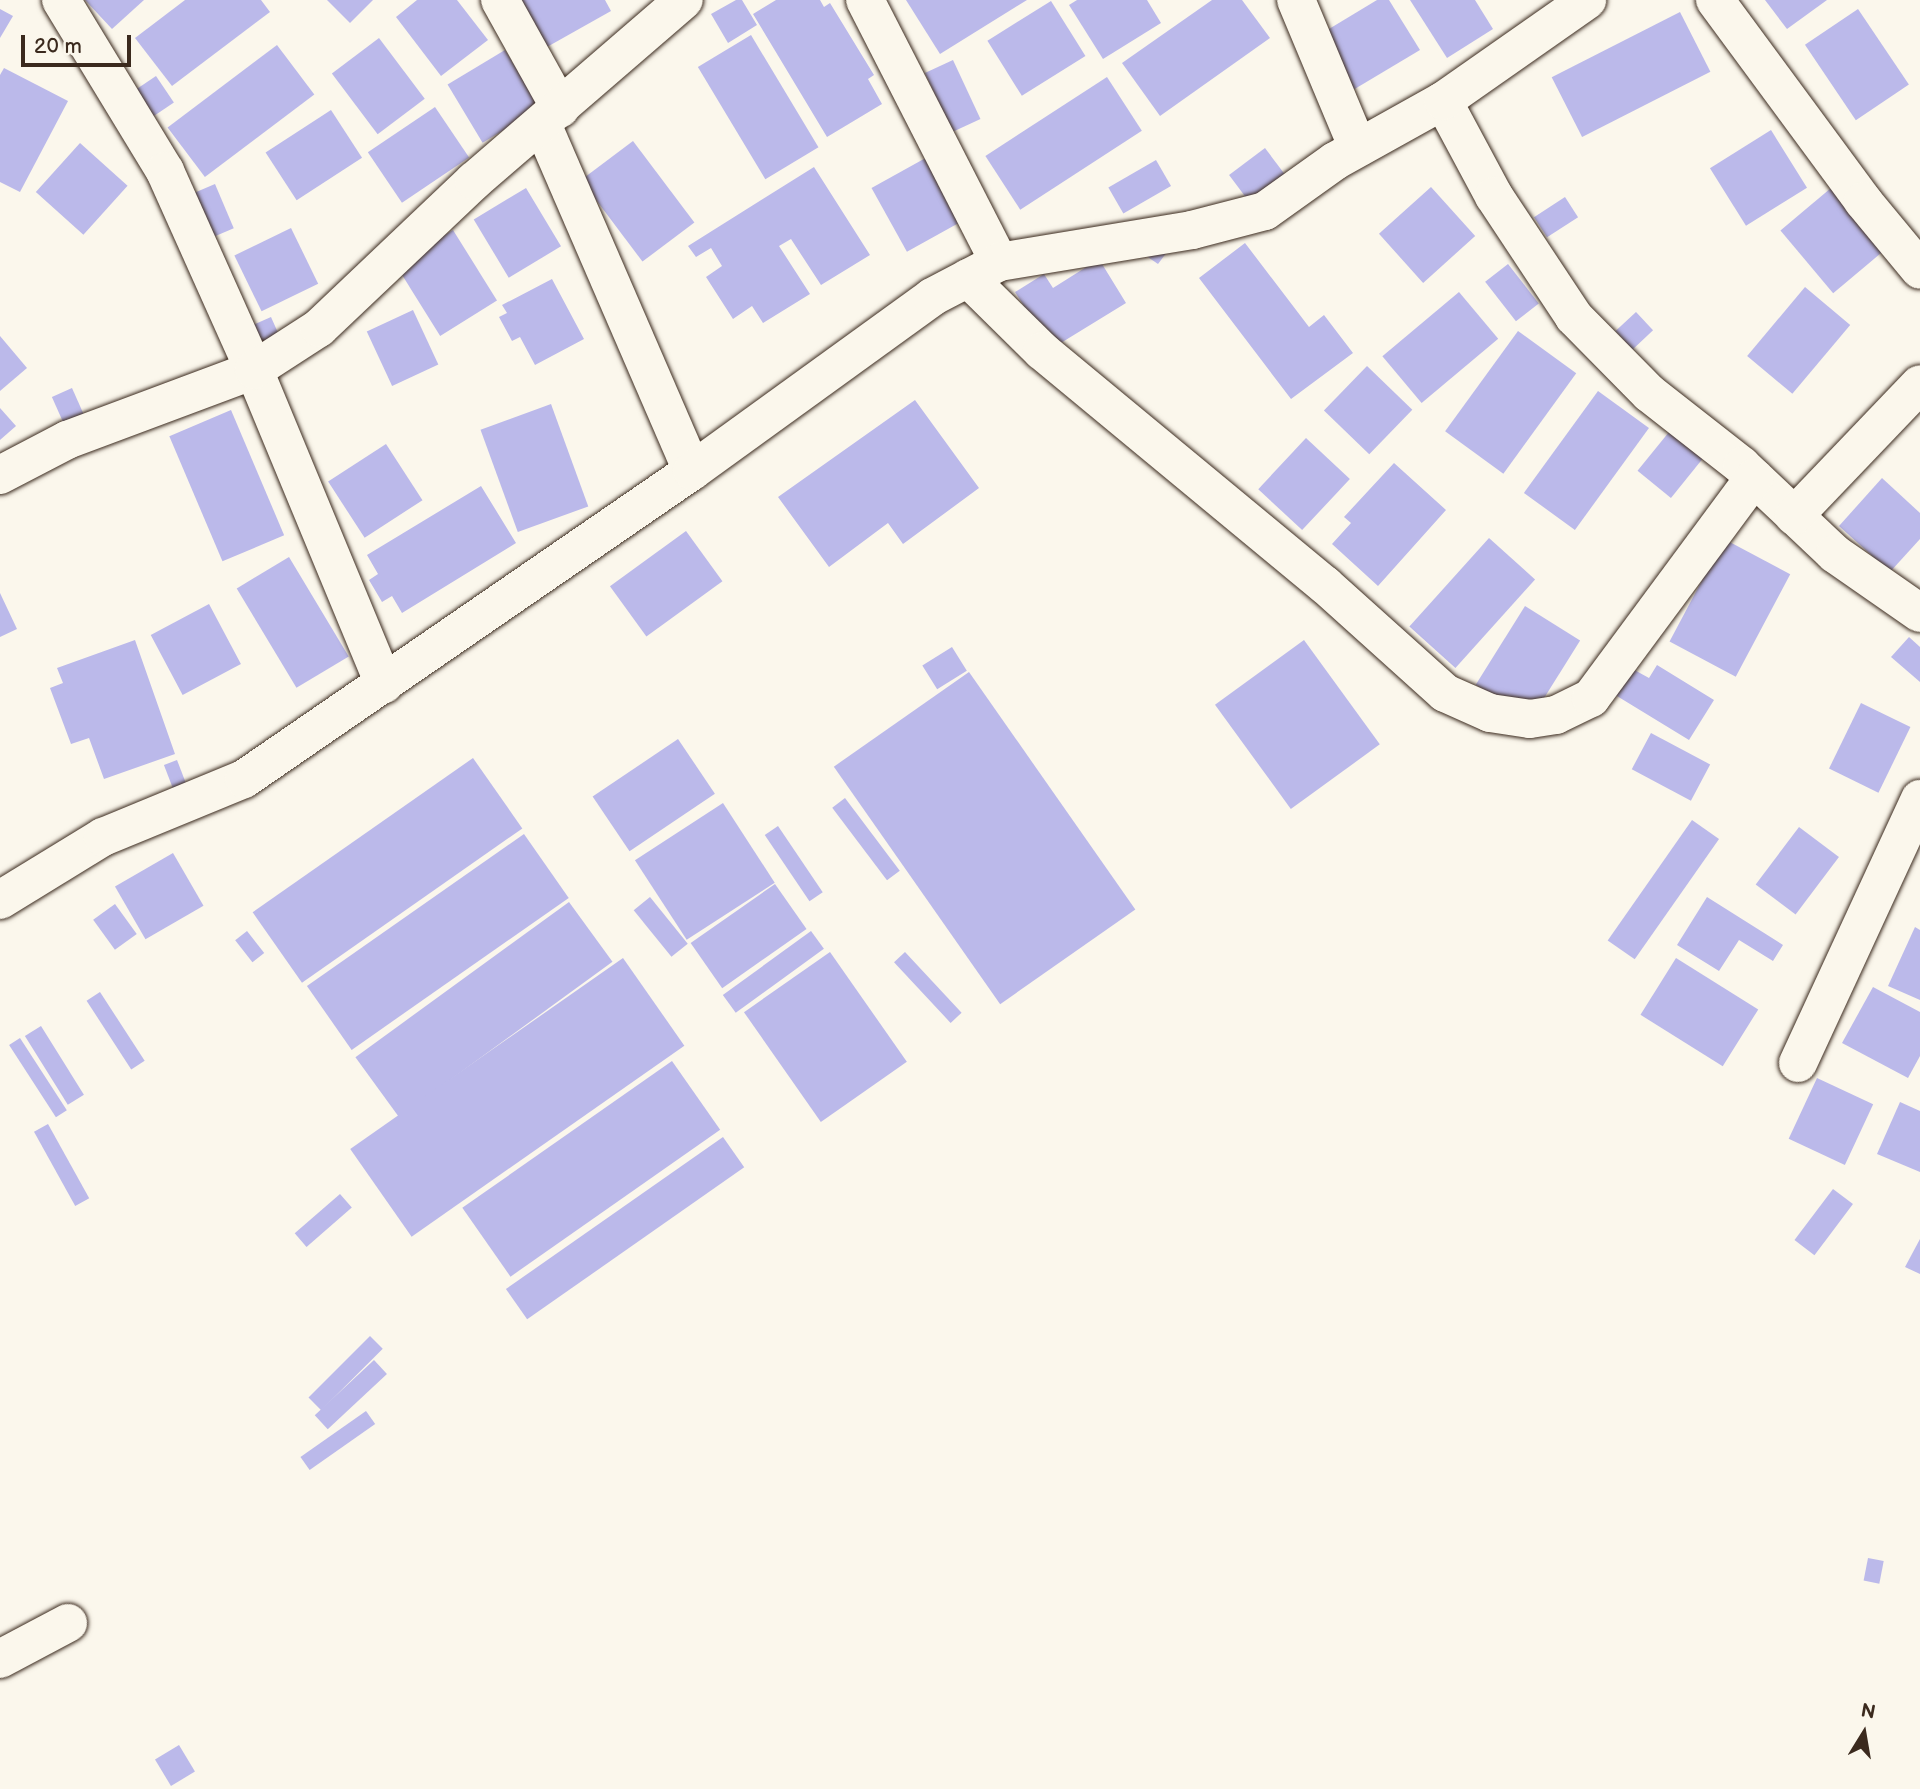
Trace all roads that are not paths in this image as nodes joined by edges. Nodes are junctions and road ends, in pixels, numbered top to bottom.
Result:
1 (61, 0) edge
2 (500, 0) edge
3 (684, 0) edge
4 (864, 0) edge
5 (1296, 0) edge
6 (1587, 0) edge
7 (1715, 0) edge
8 (1443, 101) junction
9 (551, 116) junction
10 (1357, 148) junction
11 (984, 270) junction
12 (1920, 270) edge
13 (254, 370) junction
14 (1920, 384) edge
15 (692, 471) junction
16 (0, 475) edge
17 (1754, 478) junction
18 (1794, 516) junction
19 (1920, 613) edge
20 (384, 684) junction
21 (1920, 799) edge
22 (0, 900) edge
23 (1798, 1063) dead end
24 (68, 1623) dead end
25 (0, 1659) edge

1 - 13 street
2 - 9 street
3 - 9 street
4 - 11 street
5 - 10 street
6 - 8 street
7 - 12 street
8 - 10 street
8 - 17 street
9 - 13 street
9 - 15 street
10 - 11 street
11 - 15 street
11 - 17 street
13 - 16 street
13 - 20 street
14 - 18 street
15 - 20 street
17 - 18 street
18 - 19 street
20 - 22 street
21 - 23 street
24 - 25 street

